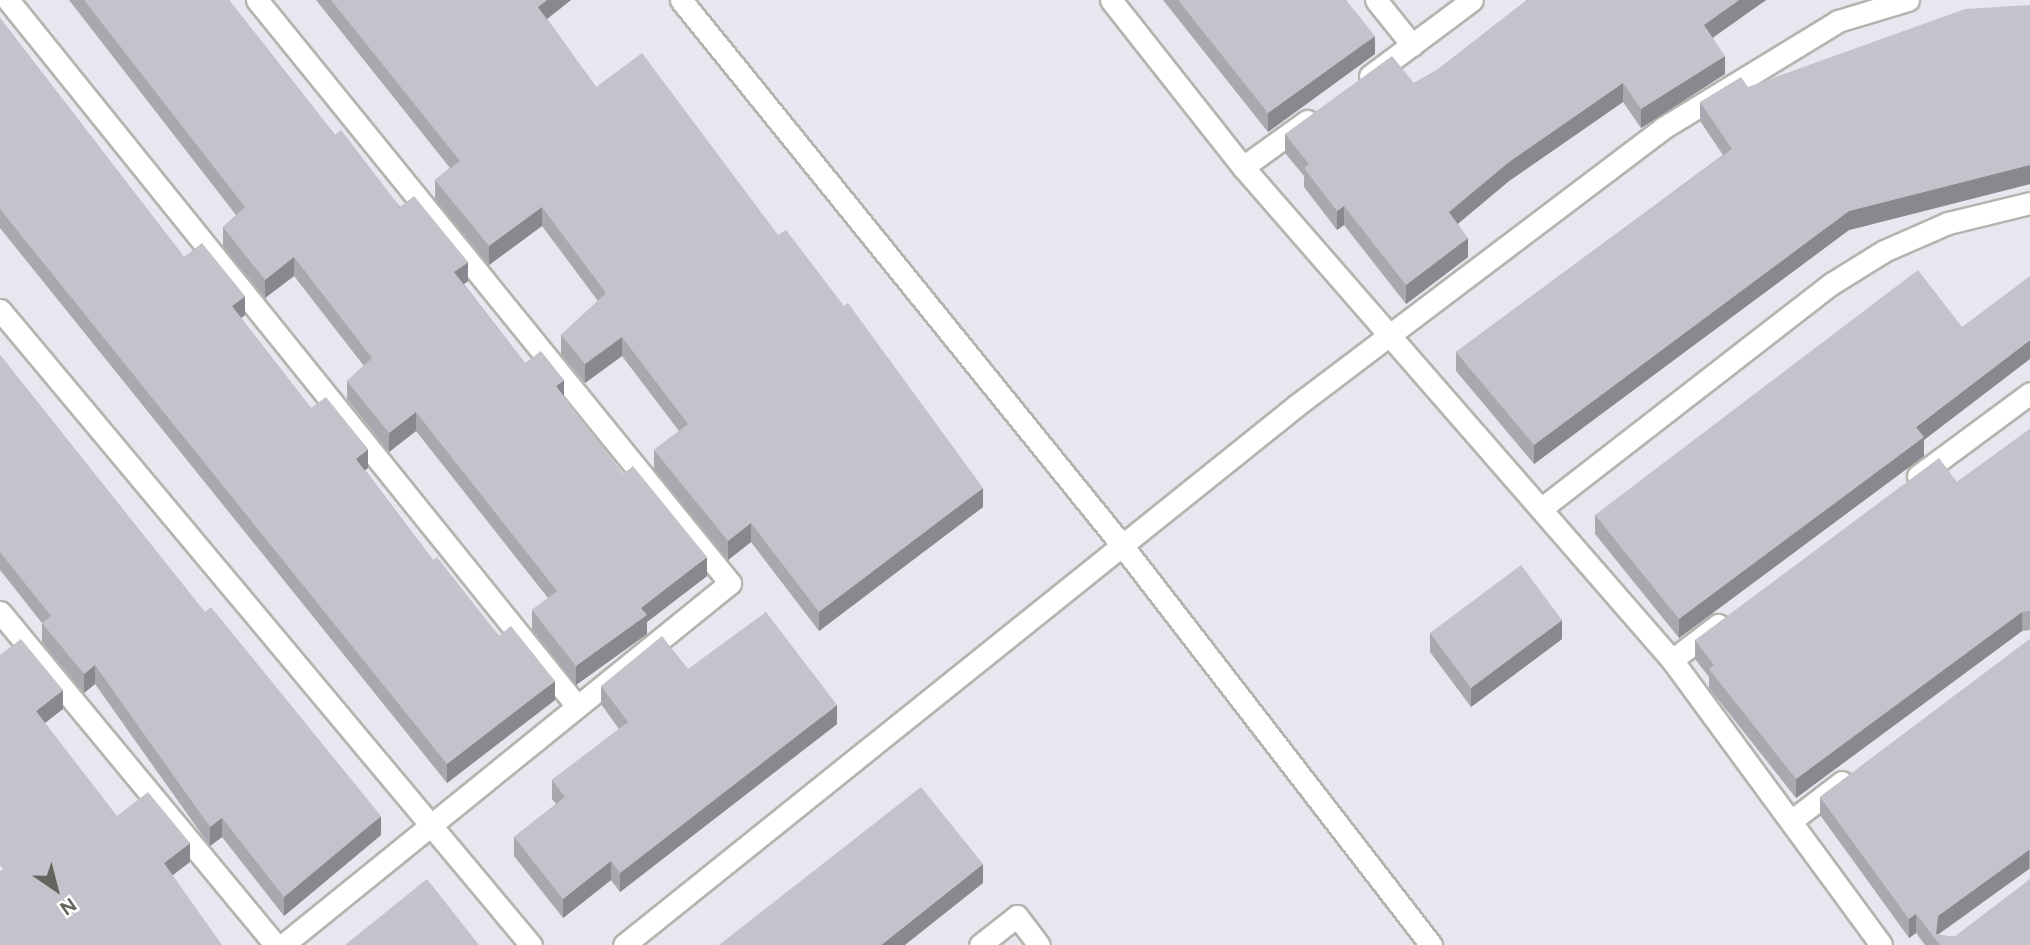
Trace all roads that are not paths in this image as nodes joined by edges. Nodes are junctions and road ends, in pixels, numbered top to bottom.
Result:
1 (8, 0) edge
2 (257, 0) edge
3 (681, 0) edge
4 (1111, 0) edge
5 (1376, 0) edge
6 (1472, 0) edge
7 (1908, 0) edge
8 (1412, 45) junction
9 (1356, 86) edge
10 (1322, 110) edge
11 (1243, 167) junction
12 (2030, 203) edge
13 (0, 310) edge
14 (1390, 339) junction
15 (2030, 393) edge
16 (1896, 493) edge
17 (1542, 508) junction
18 (1121, 544) junction
19 (1739, 610) edge
20 (0, 612) edge
21 (1672, 660) junction
22 (576, 705) junction
23 (1856, 772) edge
24 (1791, 821) junction
25 (431, 827) junction
26 (275, 945) edge
27 (283, 945) edge
28 (531, 945) edge
29 (624, 945) edge
30 (980, 945) edge
31 (1039, 945) edge
32 (1431, 945) edge
33 (1881, 945) edge

1 - 22 street
2 - 22 street
3 - 18 street
4 - 11 street
5 - 8 street
6 - 8 street
7 - 14 street
8 - 9 street
10 - 11 street
11 - 14 street
12 - 17 street
13 - 25 street
14 - 17 street
14 - 18 street
15 - 16 street
17 - 21 street
18 - 29 street
18 - 32 street
19 - 21 street
20 - 26 street
21 - 24 street
22 - 25 street
23 - 24 street
24 - 33 street
25 - 27 street
25 - 28 street
30 - 31 street

